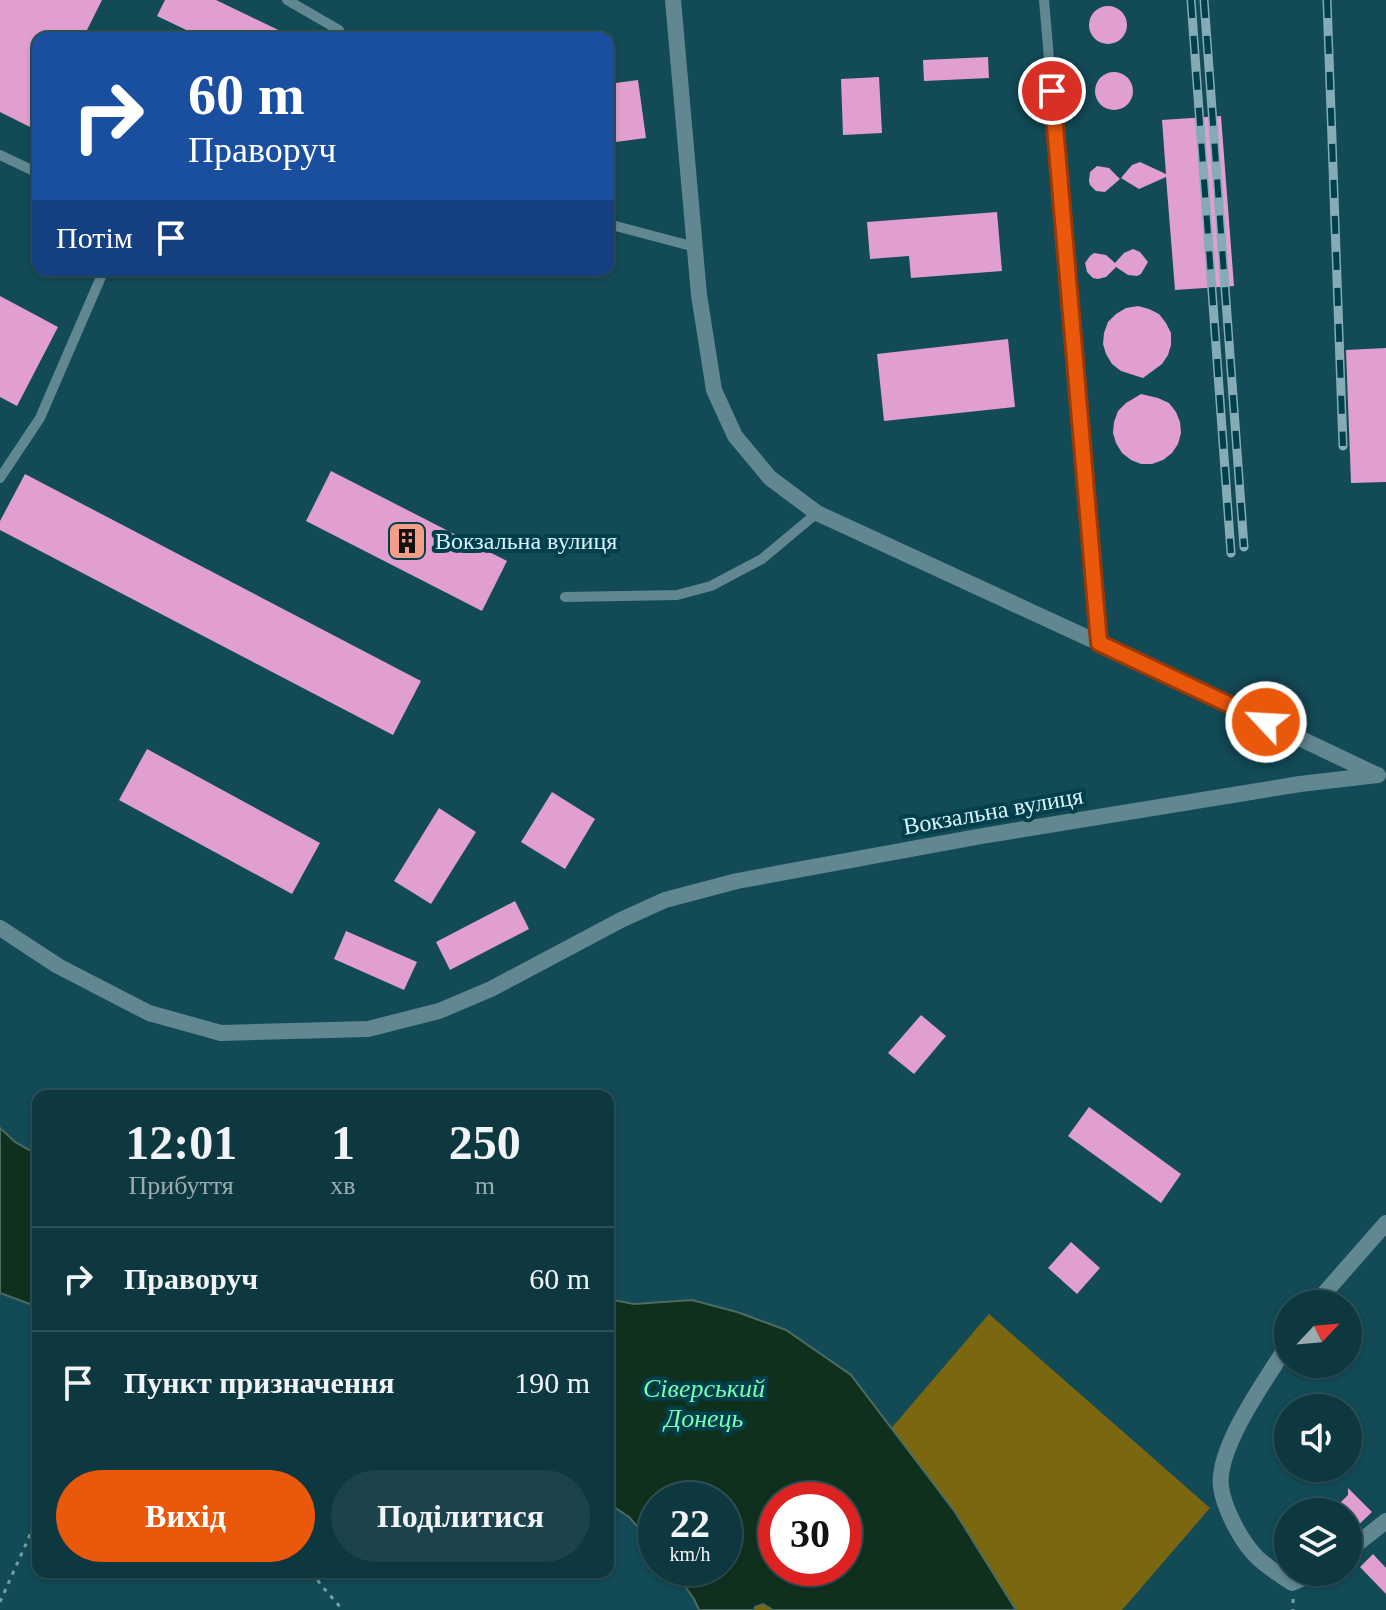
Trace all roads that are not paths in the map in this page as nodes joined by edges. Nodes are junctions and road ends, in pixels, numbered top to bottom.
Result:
1 (287, 0) edge
2 (673, 0) edge
3 (1044, 0) edge
4 (338, 32) edge
5 (0, 155) edge
6 (32, 170) edge
7 (614, 226) edge
8 (695, 247) junction
9 (101, 276) edge
10 (0, 478) edge
11 (817, 513) junction
12 (565, 597) dead end
13 (1099, 643) junction
14 (1382, 777) edge
15 (0, 928) edge
16 (1386, 1223) edge
17 (1327, 1290) edge
18 (1274, 1367) edge
19 (1386, 1521) edge
20 (1362, 1540) edge
21 (1274, 1569) edge

1 - 4 lane
2 - 8 street, Вокзальна вулиця
3 - 13 lane
5 - 6 lane
7 - 8 lane
8 - 11 street, Вокзальна вулиця
9 - 10 lane
11 - 12 lane
11 - 13 street, Вокзальна вулиця
13 - 14 street, Вокзальна вулиця
14 - 15 street, Вокзальна вулиця
16 - 17 street
18 - 21 street
19 - 20 street

